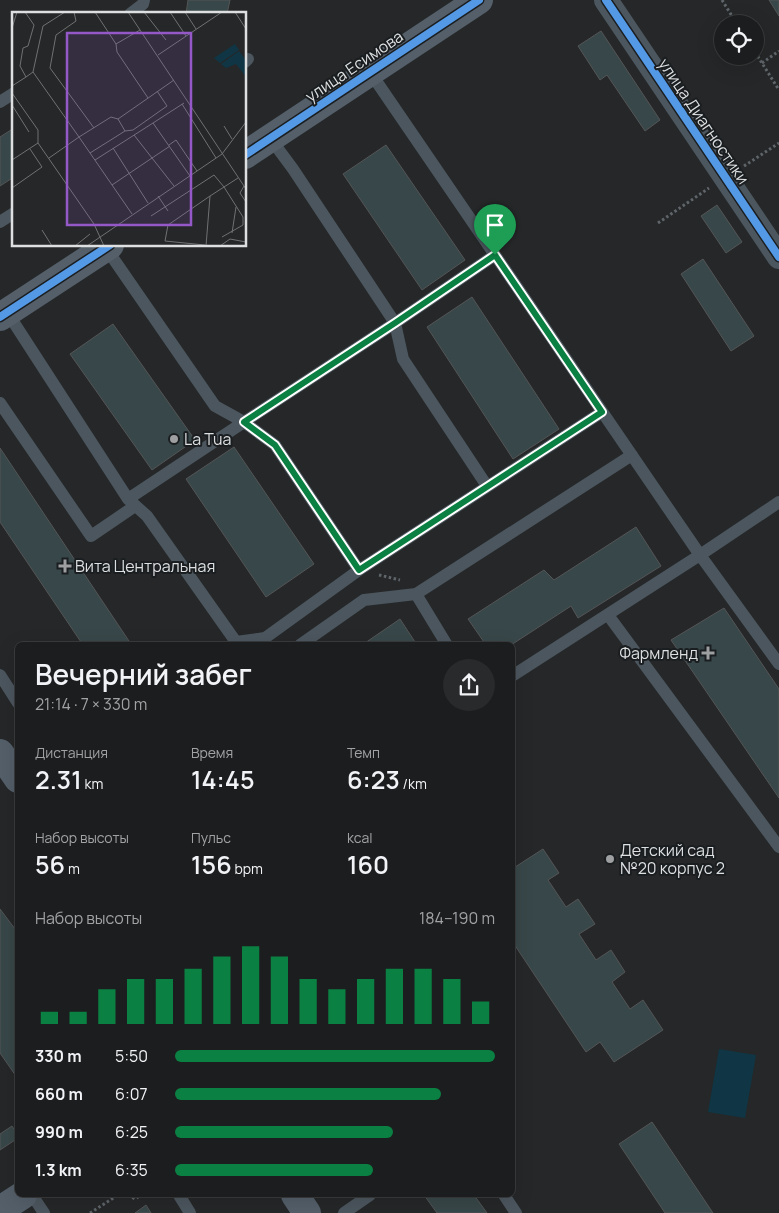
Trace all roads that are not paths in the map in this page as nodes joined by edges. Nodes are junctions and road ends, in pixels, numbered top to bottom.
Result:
1 (144, 0) edge
2 (479, 0) edge
3 (606, 0) edge
4 (133, 12) edge
5 (370, 72) junction
6 (12, 94) edge
7 (0, 102) edge
8 (270, 138) junction
9 (246, 154) edge
10 (12, 214) edge
11 (0, 222) edge
12 (108, 247) edge
13 (495, 255) junction
14 (779, 257) edge
15 (4, 315) edge
16 (395, 323) junction
17 (0, 403) edge
18 (602, 412) junction
19 (244, 422) junction
20 (632, 455) junction
21 (487, 486) junction
22 (132, 502) junction
23 (779, 502) edge
24 (700, 555) junction
25 (359, 570) junction
26 (416, 594) junction
27 (608, 615) junction
28 (232, 642) edge
29 (239, 642) edge
30 (304, 642) edge
31 (445, 642) edge
32 (779, 664) edge
33 (515, 674) edge
34 (0, 676) edge
35 (15, 698) edge
36 (0, 753) edge
37 (15, 775) edge
38 (779, 847) edge
39 (20, 1197) edge
40 (33, 1197) edge
41 (179, 1197) edge
42 (295, 1197) edge
43 (367, 1197) edge
44 (505, 1197) edge
45 (0, 1210) edge
46 (44, 1213) edge
47 (190, 1213) edge
48 (306, 1213) edge
49 (344, 1213) edge
50 (516, 1213) edge

1 - 4 lane
2 - 5 street, улица Есимова
3 - 14 street, улица Диагностики
5 - 8 street, улица Есимова
5 - 13 lane
6 - 7 lane
8 - 9 street, улица Есимова
8 - 16 lane
10 - 11 lane
12 - 15 street
12 - 19 lane
13 - 16 lane
13 - 18 lane
15 - 22 lane
16 - 19 lane
16 - 21 lane
17 - 22 lane
18 - 20 lane
18 - 21 lane
19 - 22 lane
19 - 25 lane
20 - 24 lane
20 - 26 lane
21 - 25 lane
22 - 28 lane
23 - 24 lane
24 - 27 lane
24 - 32 lane
25 - 29 lane
26 - 30 lane
26 - 31 lane
27 - 33 lane
27 - 38 lane
34 - 35 lane
36 - 37 street
39 - 45 street
40 - 46 lane
41 - 47 lane
42 - 48 street
43 - 49 lane
44 - 50 lane

